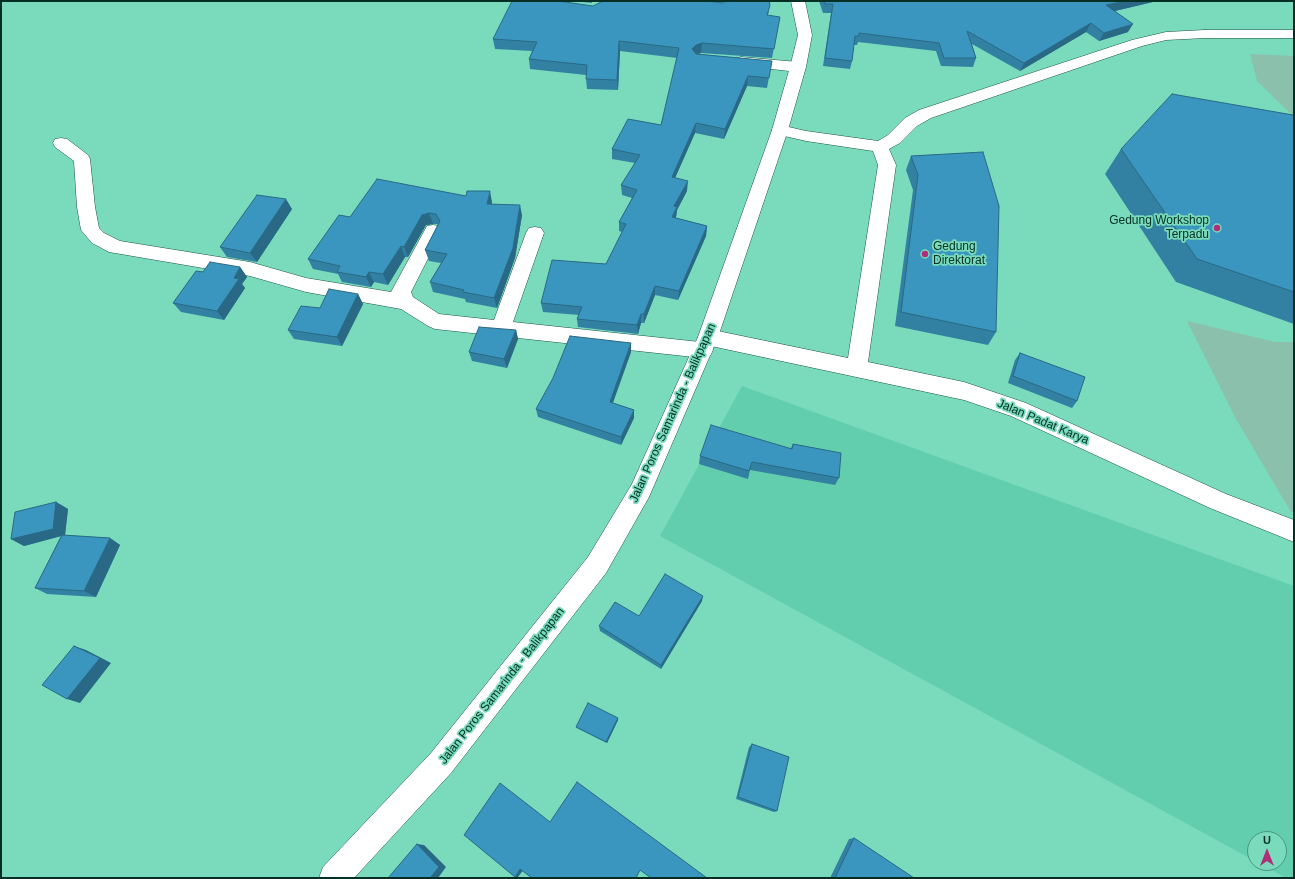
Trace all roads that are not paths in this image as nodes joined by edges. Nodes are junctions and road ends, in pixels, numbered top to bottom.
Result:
1 (798, 1) edge
2 (1294, 34) edge
3 (723, 61) edge
4 (798, 67) junction
5 (780, 130) junction
6 (61, 143) dead end
7 (880, 147) junction
8 (433, 231) edge
9 (535, 233) dead end
10 (406, 302) junction
11 (501, 328) junction
12 (706, 343) junction
13 (857, 368) junction
14 (1294, 531) edge
15 (334, 878) edge

1 - 4 main road, Jalan Poros Samarinda - Balikpapan
2 - 7 main road
3 - 4 main road
4 - 5 main road, Jalan Poros Samarinda - Balikpapan
5 - 7 main road
5 - 12 main road, Jalan Poros Samarinda - Balikpapan
6 - 10 main road
7 - 13 main road
8 - 10 main road
9 - 11 main road
10 - 11 main road, Jalan Padat Karya
11 - 12 main road, Jalan Padat Karya
12 - 13 main road, Jalan Padat Karya
12 - 15 main road, Jalan Poros Samarinda - Balikpapan
13 - 14 main road, Jalan Padat Karya

